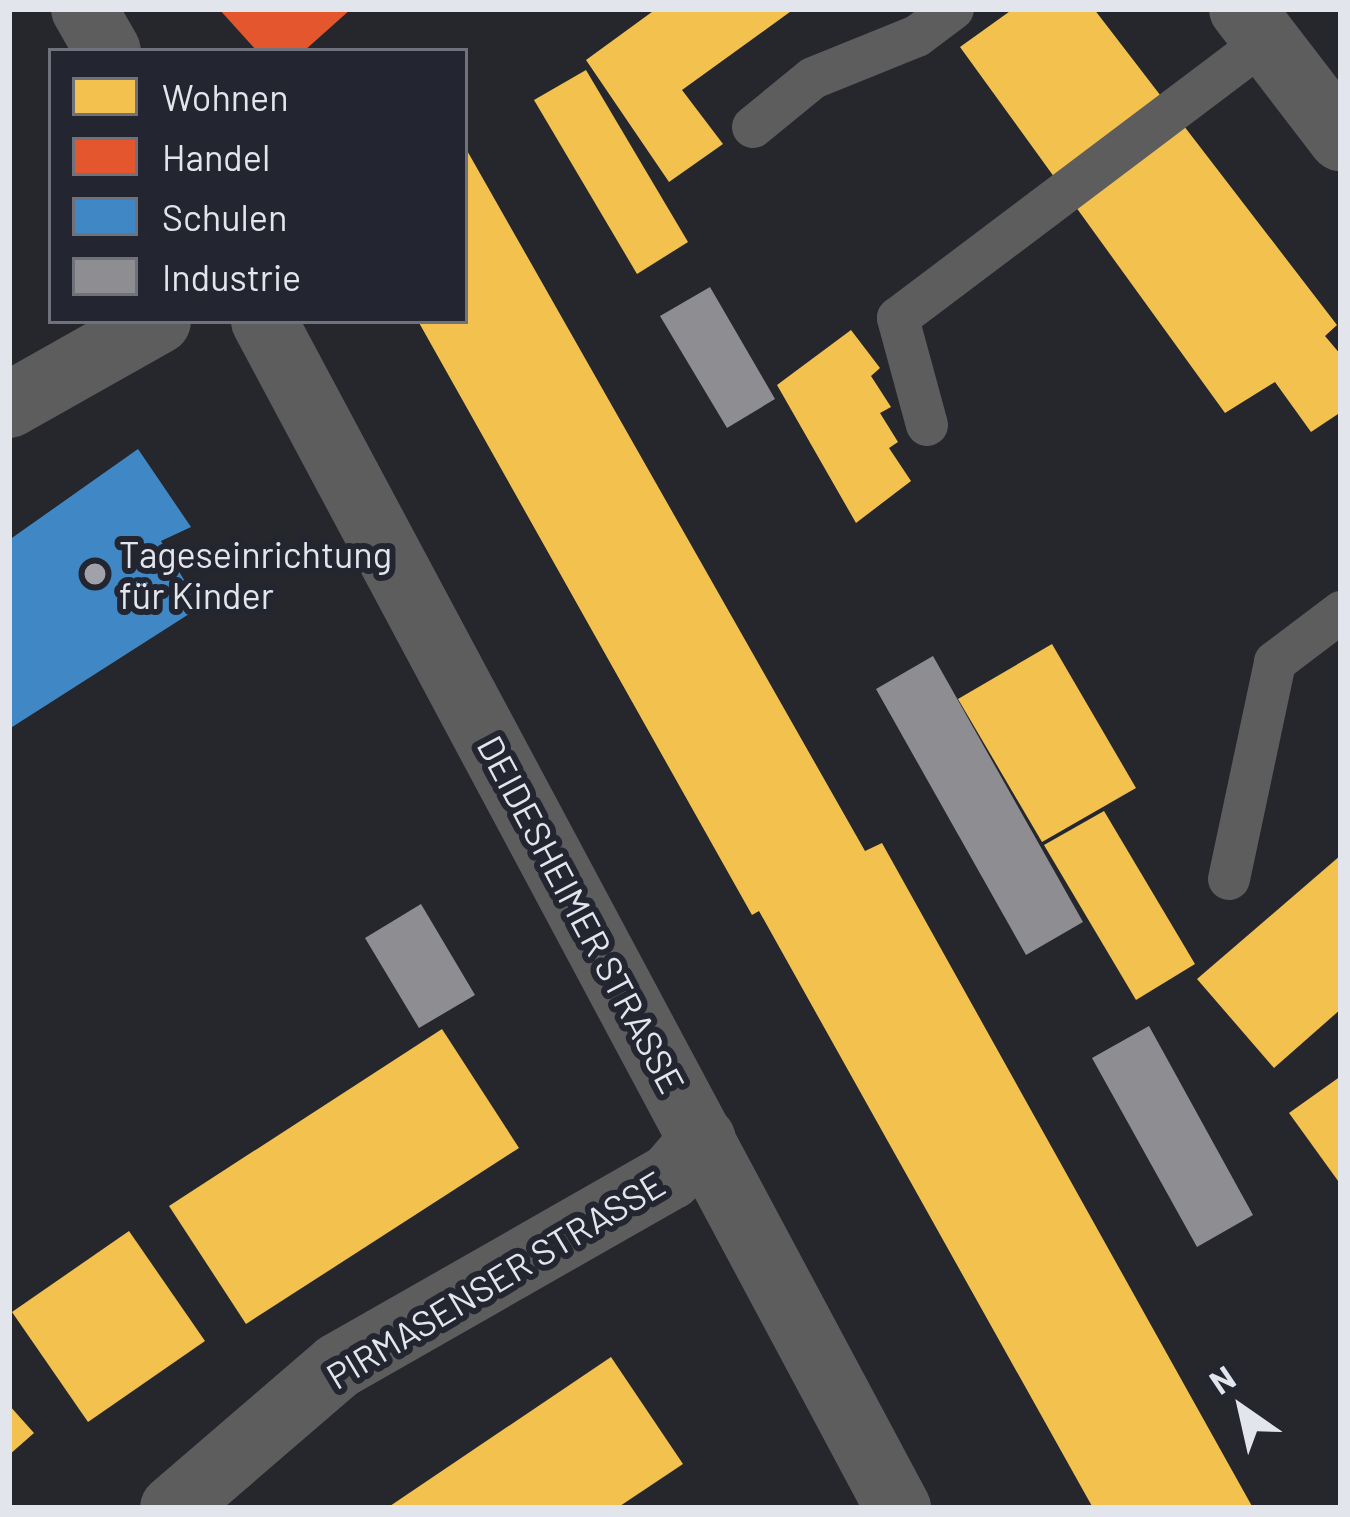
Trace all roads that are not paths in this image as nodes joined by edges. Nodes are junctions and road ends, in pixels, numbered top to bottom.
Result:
1 (84, 9) edge
2 (953, 9) edge
3 (1254, 25) edge
4 (107, 48) edge
5 (753, 127) dead end
6 (1341, 137) edge
7 (153, 324) edge
8 (266, 324) edge
9 (9, 405) edge
10 (927, 424) dead end
11 (1341, 612) edge
12 (1229, 879) dead end
13 (703, 1139) junction
14 (173, 1508) edge
15 (898, 1508) edge

1 - 4 street
2 - 5 lane
3 - 6 street
3 - 10 lane
7 - 9 street
8 - 13 street, DEIDESHEIMER STRASSE
11 - 12 lane
13 - 14 street, PIRMASENSER STRASSE
13 - 15 street, DEIDESHEIMER STRASSE

